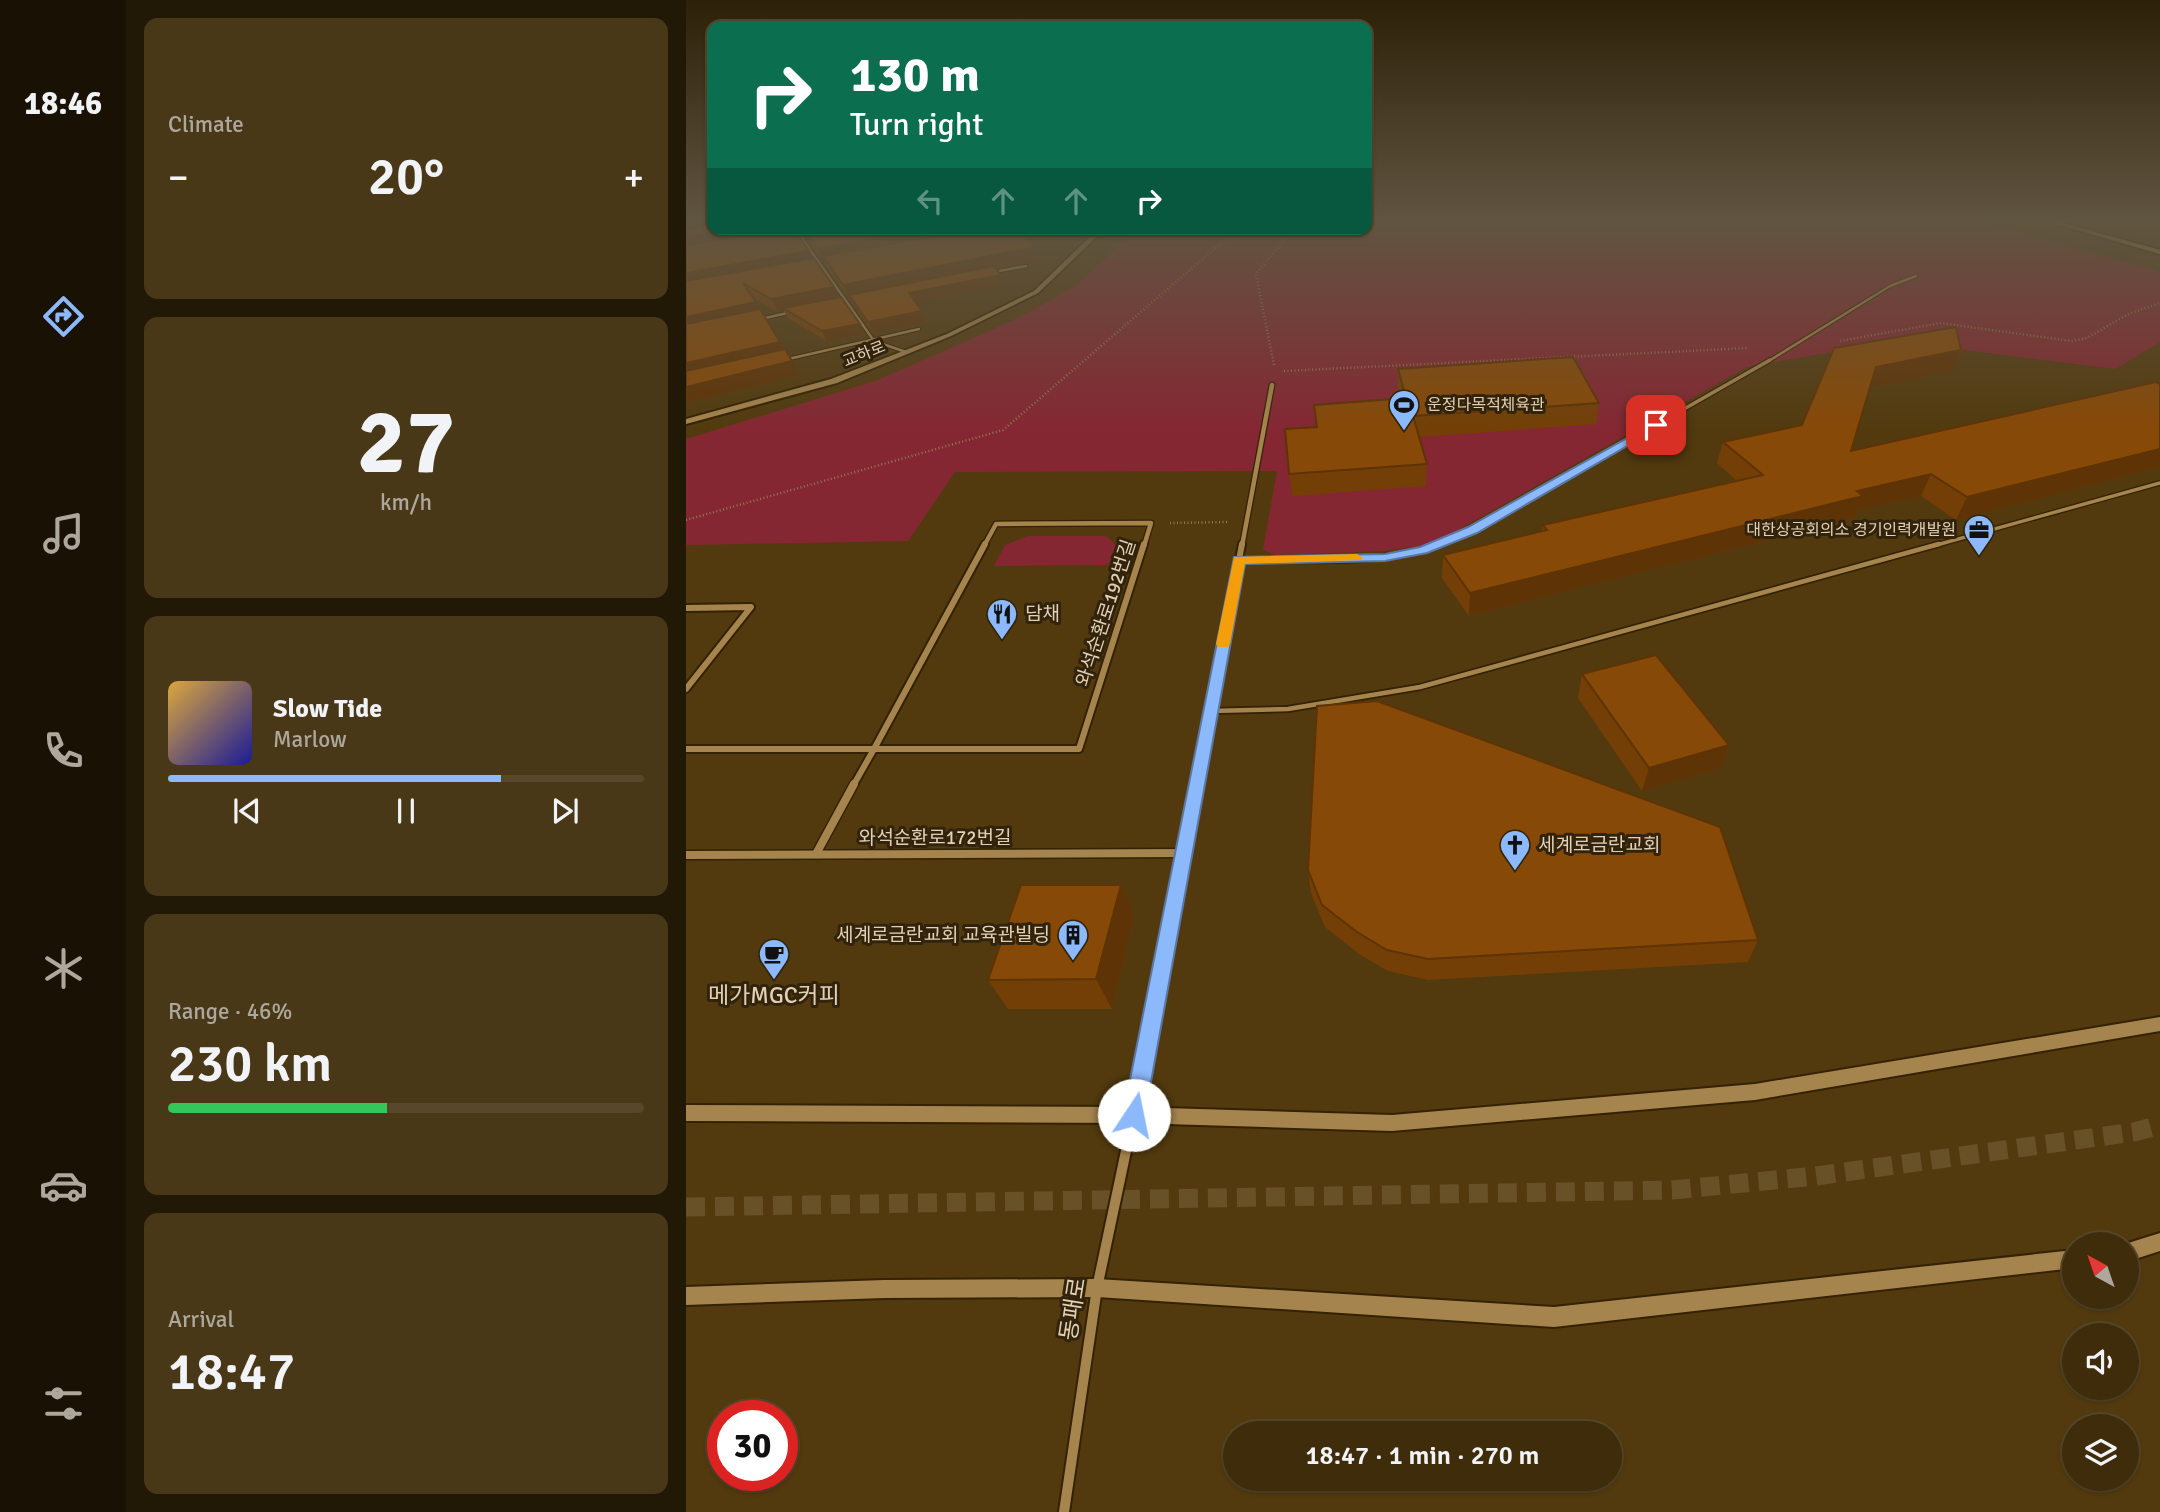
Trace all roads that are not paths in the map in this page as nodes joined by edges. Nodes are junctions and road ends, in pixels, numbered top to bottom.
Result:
1 (839, 292) edge
2 (1036, 292) edge
3 (1881, 292) edge
4 (859, 298) edge
5 (846, 301) junction
6 (833, 304) edge
7 (793, 312) edge
8 (753, 321) edge
9 (919, 328) edge
10 (872, 339) junction
11 (906, 352) junction
12 (779, 361) edge
13 (1272, 385) dead end
14 (686, 422) edge
15 (2160, 483) edge
16 (1239, 560) junction
17 (686, 608) edge
18 (686, 689) edge
19 (1210, 711) junction
20 (686, 749) edge
21 (874, 749) junction
22 (1184, 853) junction
23 (816, 854) junction
24 (686, 855) edge
25 (2160, 1024) edge
26 (686, 1113) edge
27 (1134, 1115) junction
28 (2160, 1242) edge
29 (2139, 1249) edge
30 (2062, 1260) edge
31 (1097, 1288) junction
32 (686, 1296) edge
33 (1064, 1512) edge

1 - 5 lane
2 - 11 street, 교하로
3 - 16 lane
4 - 5 lane
5 - 6 lane
5 - 10 lane
7 - 8 lane
9 - 10 lane
10 - 11 lane
10 - 12 lane
11 - 14 street, 교하로
13 - 16 street
15 - 19 lane
16 - 19 street
17 - 18 street
19 - 22 street
20 - 21 street, 와석순환로192번길
21 - 21 street, 와석순환로192번길
21 - 23 street, 와석순환로192번길
22 - 23 street, 와석순환로172번길
22 - 27 street
23 - 24 street, 와석순환로172번길
25 - 27 street
26 - 27 street
27 - 31 street, 동패로
28 - 29 street
30 - 31 street
31 - 32 street
31 - 33 street, 동패로

